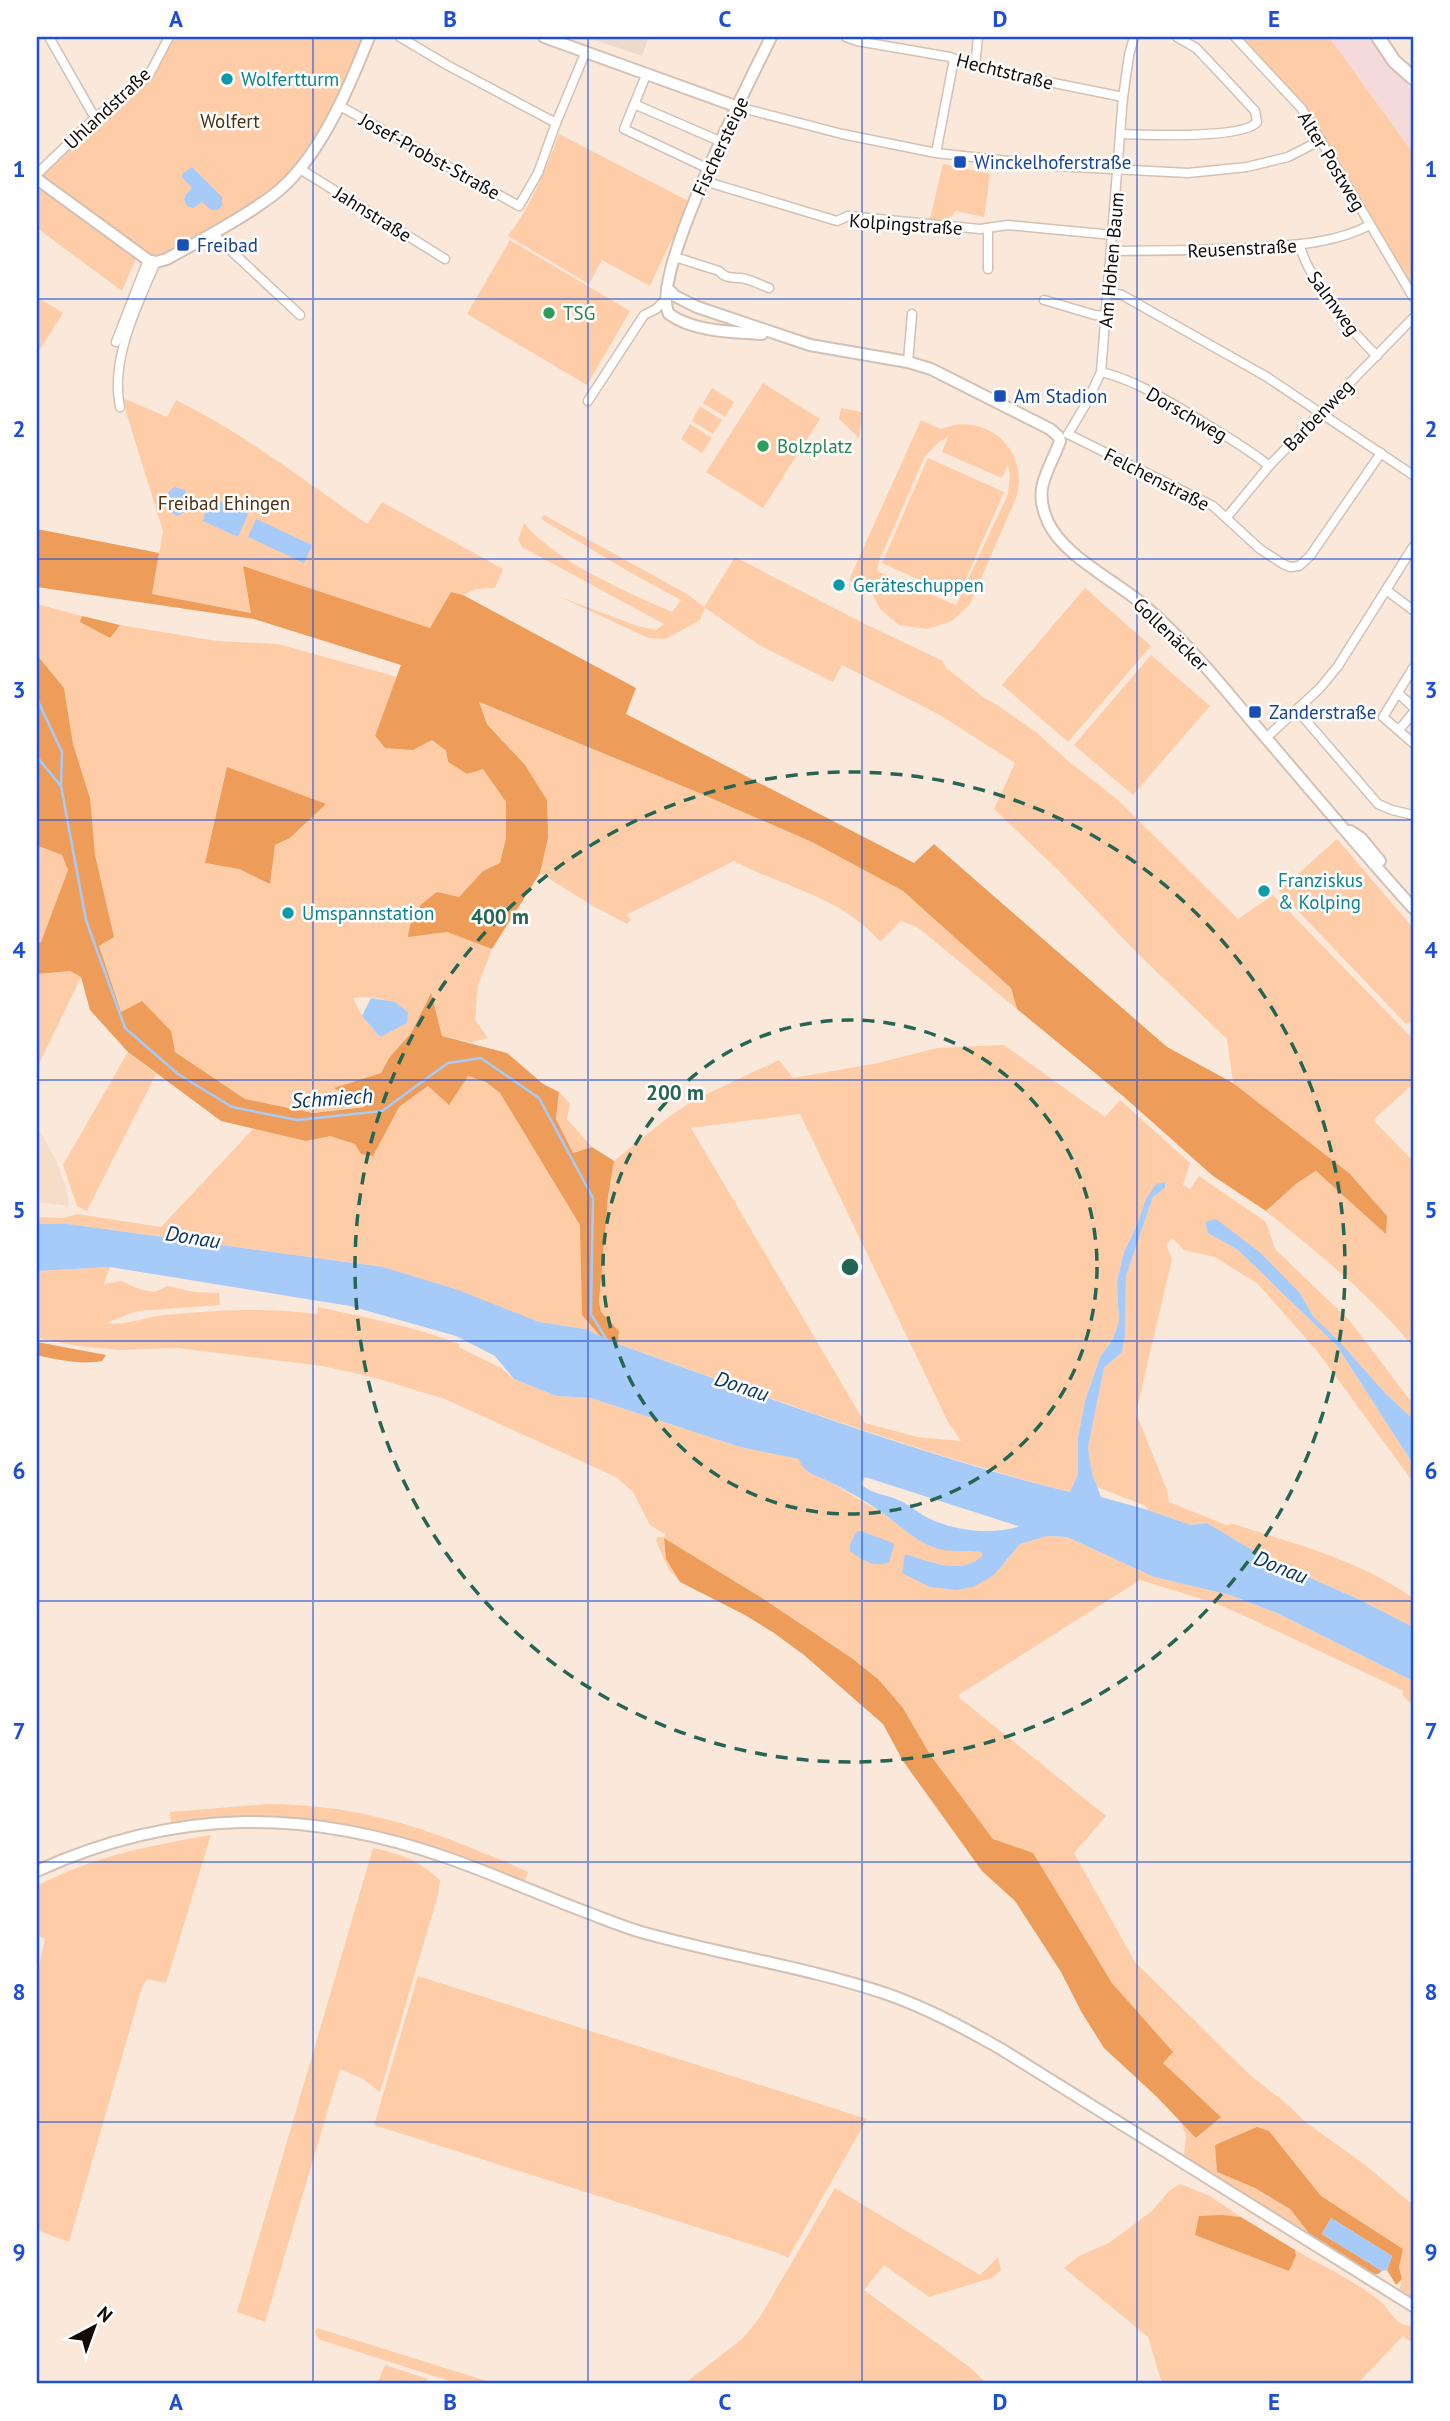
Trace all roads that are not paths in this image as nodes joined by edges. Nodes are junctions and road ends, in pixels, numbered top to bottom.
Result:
1 (49, 37) edge
2 (169, 37) edge
3 (369, 37) edge
4 (400, 37) edge
5 (544, 37) edge
6 (771, 37) edge
7 (846, 37) edge
8 (978, 37) edge
9 (1134, 37) edge
10 (1177, 37) edge
11 (1236, 37) edge
12 (1378, 37) edge
13 (586, 51) junction
14 (954, 59) junction
15 (1394, 61) junction
16 (975, 67) junction
17 (1413, 68) edge
18 (647, 74) junction
19 (1413, 78) edge
20 (1123, 97) junction
21 (634, 104) junction
22 (341, 106) junction
23 (738, 107) junction
24 (95, 118) junction
25 (556, 123) junction
26 (1121, 134) junction
27 (1321, 140) junction
28 (722, 142) junction
29 (936, 153) junction
30 (300, 169) junction
31 (709, 169) junction
32 (1118, 170) junction
33 (37, 176) edge
34 (704, 181) junction
35 (1370, 225) junction
36 (988, 230) junction
37 (212, 233) junction
38 (1112, 235) junction
39 (1300, 245) junction
40 (1111, 251) junction
41 (675, 257) junction
42 (445, 259) dead end
43 (152, 261) junction
44 (988, 269) dead end
45 (667, 288) junction
46 (769, 288) dead end
47 (1107, 292) junction
48 (1413, 297) edge
49 (666, 300) junction
50 (1044, 300) dead end
51 (912, 314) dead end
52 (300, 315) dead end
53 (1105, 316) junction
54 (1413, 318) edge
55 (782, 336) junction
56 (1377, 356) junction
57 (908, 362) junction
58 (1101, 372) junction
59 (588, 401) dead end
60 (120, 407) dead end
61 (1321, 412) junction
62 (1064, 435) junction
63 (1381, 453) junction
64 (1269, 466) junction
65 (1413, 475) edge
66 (1227, 517) junction
67 (1413, 547) edge
68 (1386, 590) junction
69 (1413, 610) edge
70 (1413, 668) edge
71 (1398, 693) junction
72 (1413, 707) edge
73 (1297, 710) junction
74 (1413, 713) edge
75 (1399, 730) junction
76 (1266, 738) junction
77 (1413, 743) edge
78 (1413, 815) edge
79 (1413, 908) edge
80 (37, 1871) edge
81 (1413, 2306) edge

1 - 24 street
2 - 24 street, Uhlandstraße
3 - 22 street
4 - 25 street
5 - 13 street
6 - 23 street, Fischersteige
7 - 14 street, Hechtstraße
8 - 16 street
9 - 20 street, Am Hohen Baum
10 - 26 street
11 - 27 street, Alter Postweg
12 - 15 main road
13 - 18 street
13 - 25 street
14 - 16 street, Hechtstraße
14 - 29 street
15 - 17 main road
15 - 19 main road
16 - 20 street, Hechtstraße
18 - 21 street
18 - 23 street
20 - 26 street, Am Hohen Baum
21 - 28 street
21 - 31 street
22 - 25 street, Josef-Probst-Straße
22 - 30 street
23 - 28 street, Fischersteige
23 - 29 street
24 - 33 street, Uhlandstraße
26 - 32 street, Am Hohen Baum
27 - 32 street
27 - 35 street, Alter Postweg
28 - 31 street, Fischersteige
29 - 32 street
30 - 37 street
30 - 42 street, Jahnstraße
31 - 34 street, Fischersteige
32 - 38 street, Am Hohen Baum
33 - 43 street
34 - 36 street, Kolpingstraße
34 - 41 street, Fischersteige
35 - 39 street, Reusenstraße
35 - 48 street, Alter Postweg
36 - 38 street, Kolpingstraße
36 - 44 street
37 - 43 street
37 - 52 street
38 - 40 street, Am Hohen Baum
39 - 40 street, Reusenstraße
39 - 56 street, Salmweg
40 - 47 street, Am Hohen Baum
41 - 45 street, Fischersteige
41 - 46 street
43 - 60 street
45 - 49 street, Fischersteige
45 - 55 street
47 - 53 street, Am Hohen Baum
47 - 61 street
49 - 55 street
49 - 59 street
50 - 53 street
51 - 57 street
53 - 58 street, Am Hohen Baum
54 - 56 street, Barbenweg
55 - 57 street
56 - 61 street, Barbenweg
57 - 62 street
58 - 62 street, Am Hohen Baum
58 - 64 street, Dorschweg
61 - 63 street
61 - 64 street, Barbenweg
62 - 66 street, Felchenstraße
62 - 76 street, Gollenäcker
63 - 65 street
63 - 66 street, Felchenstraße
64 - 66 street, Barbenweg
67 - 68 street
68 - 69 street
68 - 73 street
70 - 71 street
71 - 72 street
71 - 75 street
73 - 76 street
73 - 78 street
74 - 75 street
75 - 77 street
76 - 79 street, Gollenäcker
80 - 81 street

